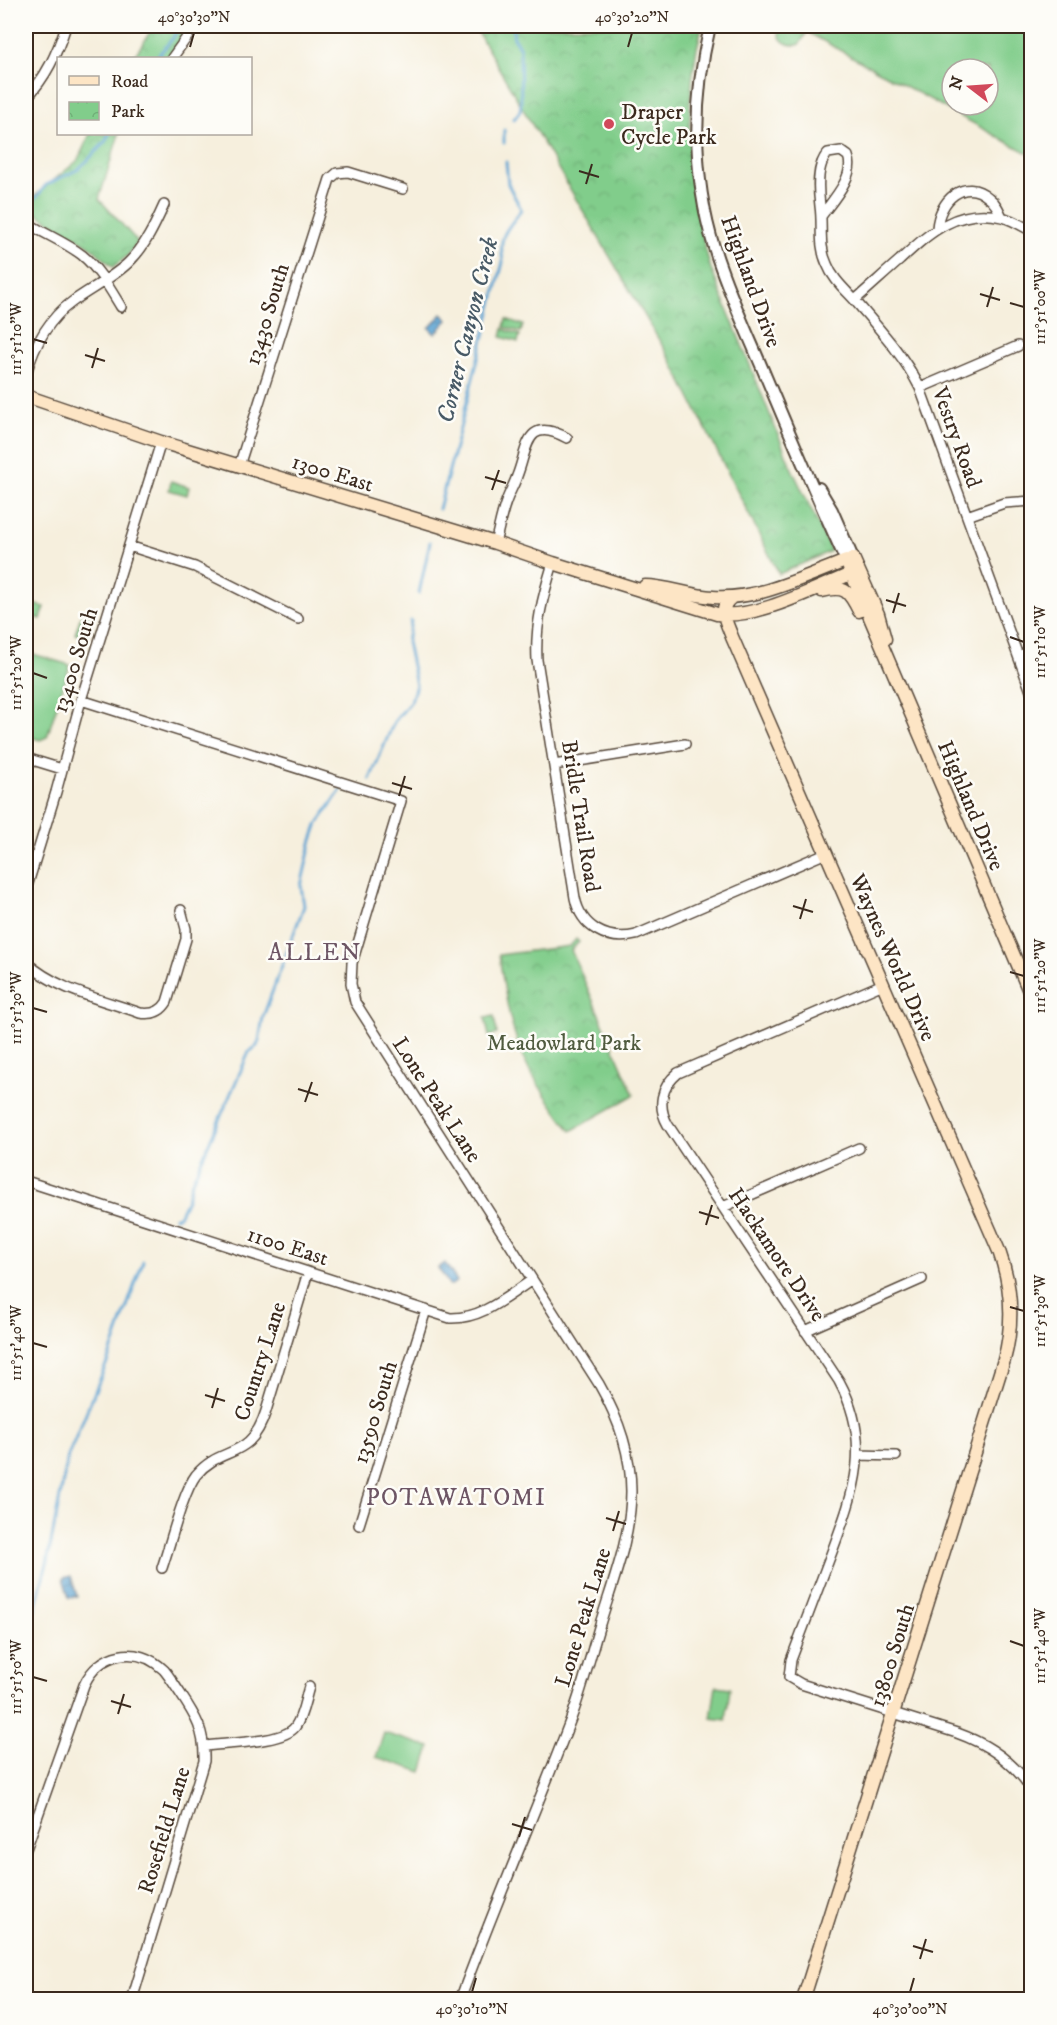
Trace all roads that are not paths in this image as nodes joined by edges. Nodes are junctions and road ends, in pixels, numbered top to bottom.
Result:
1 (66, 26) edge
2 (195, 26) edge
3 (710, 26) edge
4 (173, 57) edge
5 (26, 98) edge
6 (403, 189) dead end
7 (164, 204) dead end
8 (822, 215) junction
9 (1002, 217) junction
10 (26, 222) edge
11 (937, 228) junction
12 (1032, 231) edge
13 (105, 281) junction
14 (855, 300) junction
15 (121, 307) dead end
16 (1018, 346) dead end
17 (26, 374) edge
18 (920, 388) junction
19 (26, 396) edge
20 (567, 438) dead end
21 (161, 442) junction
22 (239, 466) junction
23 (1032, 501) edge
24 (967, 516) junction
25 (495, 543) junction
26 (129, 546) junction
27 (850, 560) junction
28 (553, 563) junction
29 (851, 574) junction
30 (628, 587) junction
31 (795, 596) junction
32 (731, 598) junction
33 (724, 615) junction
34 (298, 620) dead end
35 (1032, 651) edge
36 (1018, 656) junction
37 (888, 661) junction
38 (1032, 694) edge
39 (81, 700) junction
40 (685, 744) dead end
41 (26, 758) edge
42 (554, 765) junction
43 (62, 769) junction
44 (826, 853) junction
45 (26, 890) edge
46 (181, 910) dead end
47 (26, 962) edge
48 (883, 984) junction
49 (1032, 998) edge
50 (859, 1148) dead end
51 (26, 1181) edge
52 (723, 1207) junction
53 (308, 1272) junction
54 (922, 1279) dead end
55 (532, 1280) junction
56 (426, 1310) junction
57 (1011, 1321) joint
58 (806, 1331) junction
59 (858, 1455) junction
60 (896, 1456) dead end
61 (359, 1525) dead end
62 (162, 1568) dead end
63 (309, 1687) dead end
64 (895, 1713) junction
65 (205, 1746) junction
66 (1032, 1790) edge
67 (26, 1848) edge
68 (132, 2000) edge
69 (460, 2000) edge
70 (803, 2000) edge

1 - 5 street
2 - 4 street
3 - 27 street, Highland Drive
6 - 22 street, 13430 South
7 - 13 street
8 - 8 street, Vestry Road
8 - 14 street, Vestry Road
9 - 11 street
9 - 11 street
9 - 12 street
10 - 13 street
11 - 14 street
13 - 15 street
13 - 17 street
14 - 18 street, Vestry Road
16 - 18 street
18 - 24 street, Vestry Road
19 - 21 main road, 1300 East
20 - 25 street
21 - 22 main road, 1300 East
21 - 26 street, 13400 South
22 - 25 main road, 1300 East
23 - 24 street
24 - 36 street, Vestry Road
25 - 28 main road, 1300 East
26 - 34 street
26 - 39 street, 13400 South
27 - 29 main road, Highland Drive
27 - 32 main road, 1300 East
27 - 37 main road, Highland Drive
28 - 30 main road, 1300 East
28 - 42 street, Bridle Trail Road
29 - 31 main road, 1300 East
29 - 37 main road, Highland Drive
30 - 32 main road, 1300 East
30 - 33 main road, 1300 East
31 - 33 main road, 1300 East
31 - 37 main road
32 - 33 main road
33 - 44 main road, Waynes World Drive
35 - 36 street
36 - 38 street, Vestry Road
37 - 49 main road, Highland Drive
39 - 43 street, 13400 South
39 - 55 street, Lone Peak Lane
40 - 42 street
41 - 43 street
42 - 44 street, Bridle Trail Road
43 - 45 street, 13400 South
44 - 48 main road, Waynes World Drive
46 - 47 street
48 - 52 street, Hackamore Drive
48 - 57 main road, Waynes World Drive
50 - 52 street
51 - 53 street, 1100 East
52 - 58 street, Hackamore Drive
53 - 56 street, 1100 East
53 - 62 street, Country Lane
54 - 58 street
55 - 56 street, 1100 East
55 - 69 street, Lone Peak Lane
56 - 61 street, 13590 South
57 - 64 main road, 13800 South
58 - 59 street, Hackamore Drive
59 - 60 street
59 - 64 street, Hackamore Drive
63 - 65 street
64 - 66 street
64 - 70 main road, 13800 South
65 - 67 street, Rosefield Lane
65 - 68 street, Rosefield Lane

